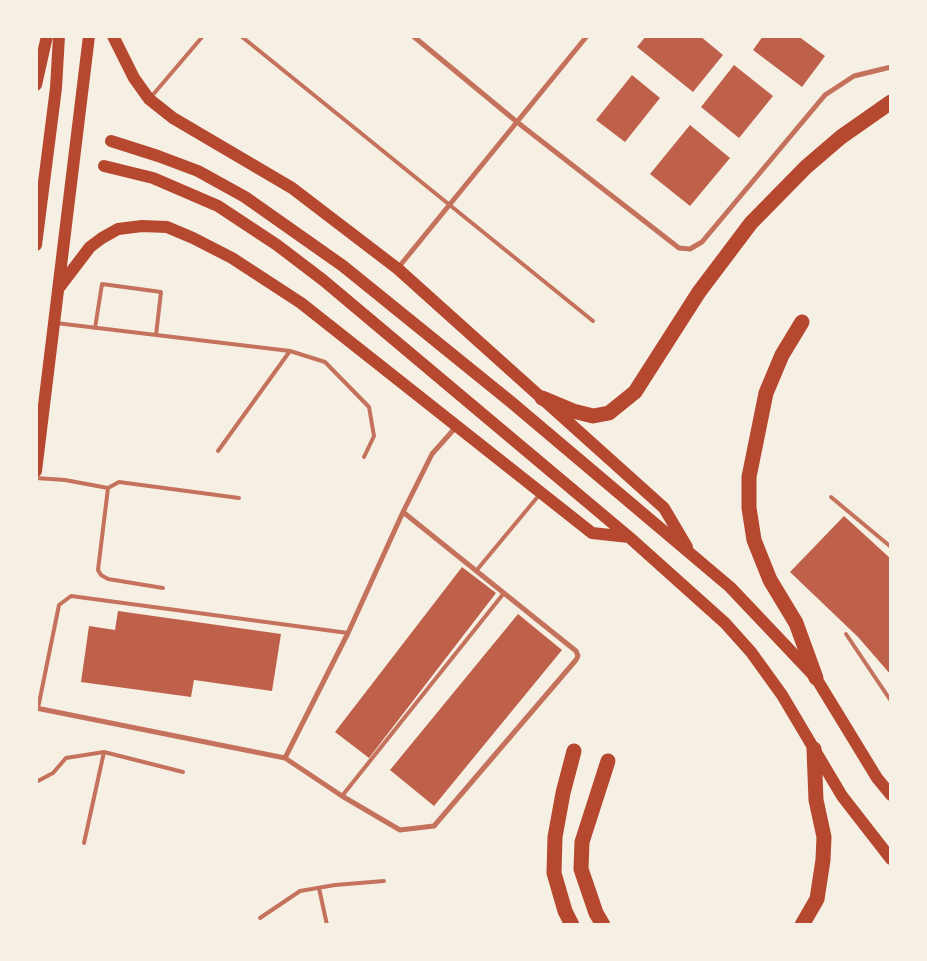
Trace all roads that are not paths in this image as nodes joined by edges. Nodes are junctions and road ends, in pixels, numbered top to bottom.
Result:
1 (47, 36) edge
2 (59, 36) edge
3 (89, 36) edge
4 (113, 36) edge
5 (203, 36) edge
6 (242, 36) edge
7 (413, 36) edge
8 (587, 36) edge
9 (891, 66) edge
10 (36, 85) edge
11 (149, 99) junction
12 (891, 102) edge
13 (517, 122) junction
14 (111, 141) dead end
15 (104, 166) dead end
16 (450, 204) junction
17 (36, 245) edge
18 (398, 269) junction
19 (58, 289) junction
20 (593, 320) dead end
21 (802, 322) dead end
22 (54, 323) junction
23 (95, 328) junction
24 (156, 335) junction
25 (290, 351) junction
26 (542, 398) junction
27 (456, 427) junction
28 (218, 451) dead end
29 (364, 457) dead end
30 (36, 471) edge
31 (36, 478) edge
32 (108, 488) junction
33 (540, 493) junction
34 (831, 497) dead end
35 (240, 498) dead end
36 (403, 512) junction
37 (629, 537) junction
38 (891, 547) edge
39 (692, 556) junction
40 (476, 571) junction
41 (163, 588) dead end
42 (504, 593) junction
43 (348, 633) junction
44 (846, 634) dead end
45 (816, 678) junction
46 (891, 701) edge
47 (37, 708) edge
48 (814, 749) junction
49 (574, 751) dead end
50 (104, 752) junction
51 (285, 758) junction
52 (608, 761) dead end
53 (183, 772) dead end
54 (36, 782) edge
55 (891, 795) edge
56 (342, 796) junction
57 (84, 843) dead end
58 (891, 859) edge
59 (384, 881) dead end
60 (319, 888) junction
61 (260, 918) dead end
62 (327, 925) edge
63 (572, 925) edge
64 (603, 925) edge
65 (802, 925) edge

1 - 10 main road
2 - 17 main road
3 - 19 main road
4 - 11 main road
5 - 11 lane
6 - 16 lane
7 - 13 street
8 - 13 street
9 - 13 street
11 - 18 main road
12 - 26 highway
13 - 16 street
14 - 39 main road
15 - 37 main road
16 - 18 street
16 - 20 lane
18 - 26 main road
19 - 22 main road
19 - 27 main road
21 - 45 highway
22 - 23 lane
22 - 30 main road
23 - 24 lane
23 - 24 lane
24 - 25 lane
25 - 28 lane
25 - 29 lane
26 - 39 main road
27 - 33 main road
27 - 36 street
31 - 32 lane
32 - 35 lane
32 - 41 lane
33 - 37 main road
33 - 40 lane
34 - 38 lane
36 - 40 street
36 - 43 street
37 - 48 main road
39 - 45 main road
40 - 42 street
42 - 56 lane
42 - 56 street
43 - 47 lane
43 - 51 street
44 - 46 lane
45 - 55 main road
47 - 51 street
48 - 58 main road
48 - 65 highway
49 - 63 highway
50 - 53 lane
50 - 54 lane
50 - 57 lane
51 - 56 street
52 - 64 highway
59 - 60 lane
60 - 61 lane
60 - 62 lane

